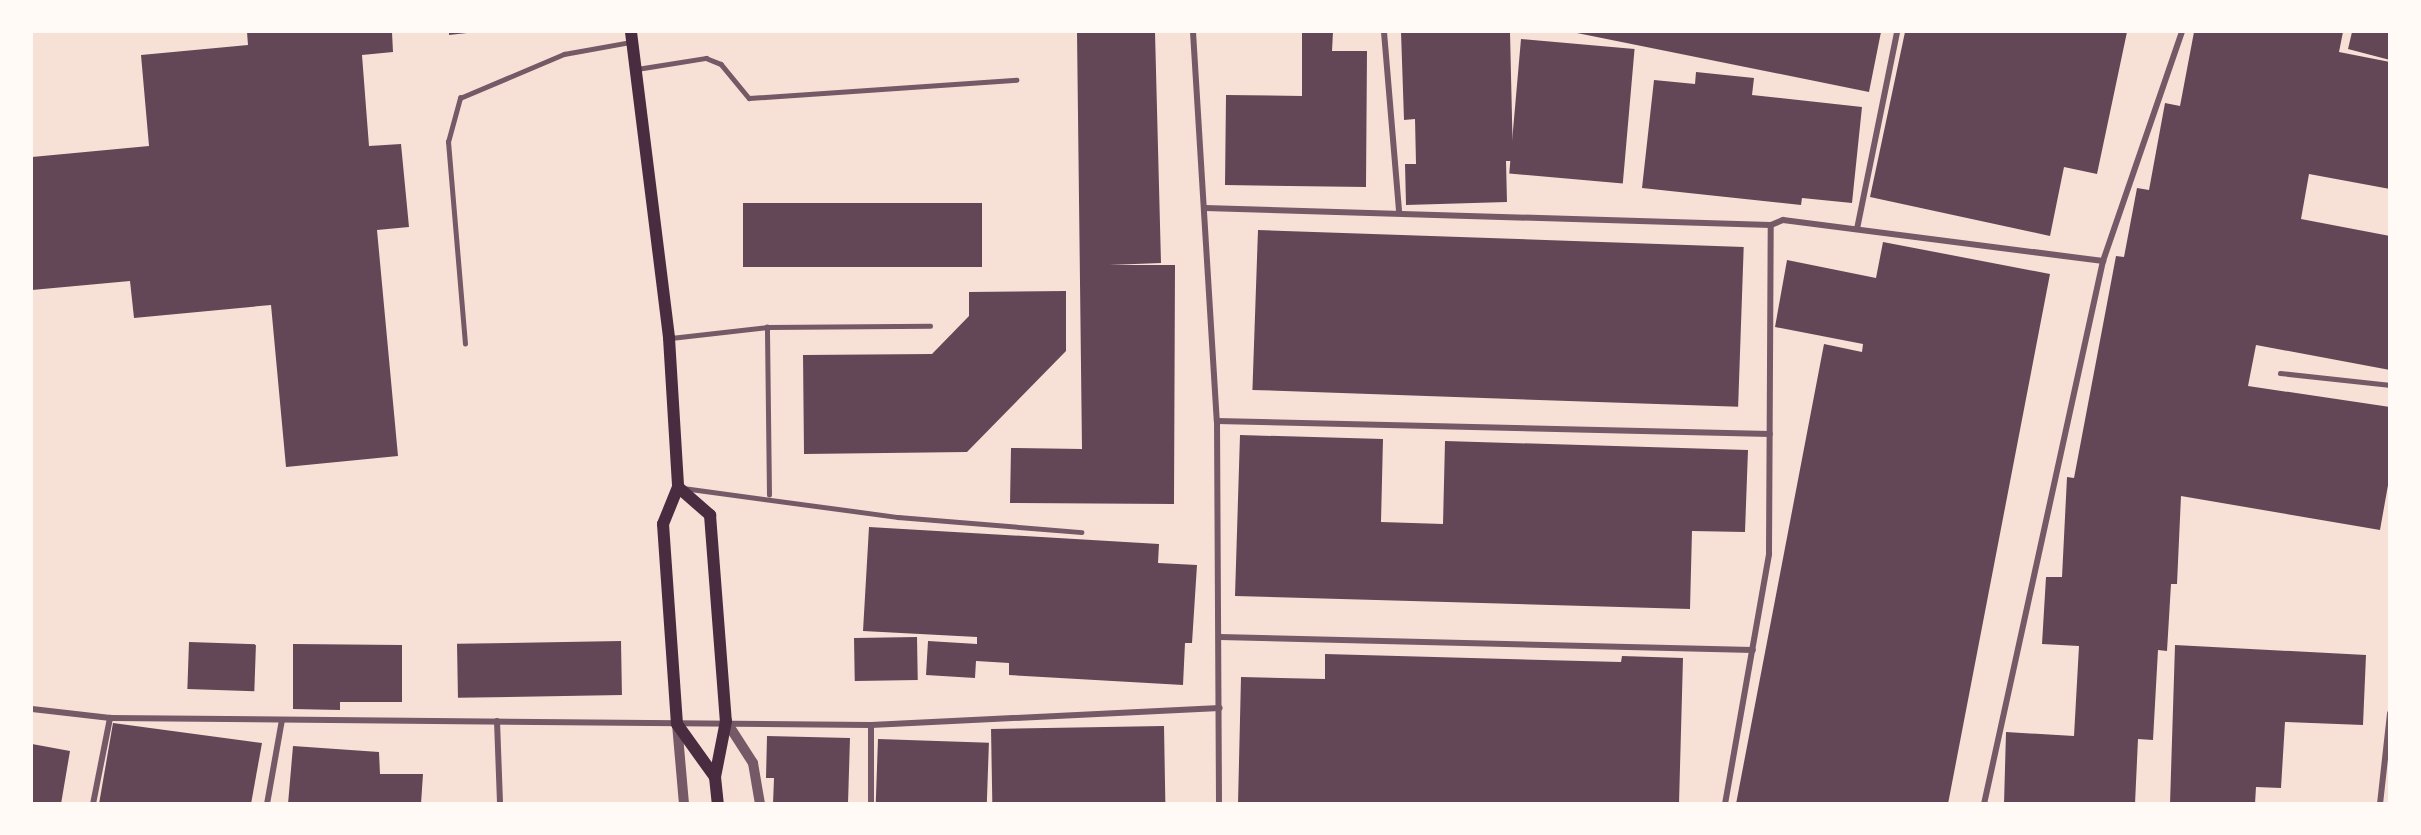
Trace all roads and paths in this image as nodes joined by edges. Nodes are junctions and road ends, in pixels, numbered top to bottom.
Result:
1 (1192, 32) edge
2 (1384, 32) edge
3 (1897, 32) edge
4 (2182, 32) edge
5 (632, 37) edge
6 (637, 69) junction
7 (1016, 80) dead end
8 (1205, 208) junction
9 (1399, 212) junction
10 (1771, 225) junction
11 (1857, 229) junction
12 (2103, 261) junction
13 (930, 326) dead end
14 (767, 327) junction
15 (669, 338) junction
16 (465, 344) dead end
17 (2280, 373) dead end
18 (2390, 385) edge
19 (1217, 421) junction
20 (1770, 434) junction
21 (678, 487) junction
22 (769, 495) junction
23 (1081, 532) dead end
24 (1220, 637) junction
25 (1753, 650) junction
26 (1220, 708) junction
27 (32, 709) edge
28 (2390, 714) edge
29 (110, 718) junction
30 (282, 720) junction
31 (498, 721) junction
32 (726, 721) junction
33 (677, 724) junction
34 (871, 725) junction
35 (715, 777) junction
36 (93, 804) edge
37 (267, 804) edge
38 (500, 804) edge
39 (684, 804) edge
40 (718, 804) edge
41 (760, 804) edge
42 (871, 804) edge
43 (1219, 804) edge
44 (1725, 804) edge
45 (1984, 804) edge
46 (2380, 804) edge

1 - 8 street
2 - 9 street
3 - 11 street
4 - 12 street
5 - 6 main road
5 - 16 lane
6 - 7 lane
6 - 15 main road
8 - 9 street
8 - 19 street
9 - 10 street
10 - 11 street
10 - 20 street
11 - 12 street
12 - 45 street
13 - 14 lane
14 - 15 lane
14 - 22 lane
15 - 21 main road
17 - 18 lane
19 - 20 street
19 - 24 street
20 - 25 street
21 - 22 lane
21 - 32 main road
21 - 33 main road
22 - 23 lane
24 - 25 street
24 - 26 street
25 - 44 street
26 - 34 street
26 - 43 street
27 - 29 street
28 - 46 street
29 - 30 street
29 - 36 street
30 - 31 street
30 - 37 street
31 - 33 street
31 - 38 street
32 - 33 street
32 - 34 street
32 - 35 main road
32 - 41 street
33 - 35 main road
33 - 39 street
34 - 42 street
35 - 40 main road

